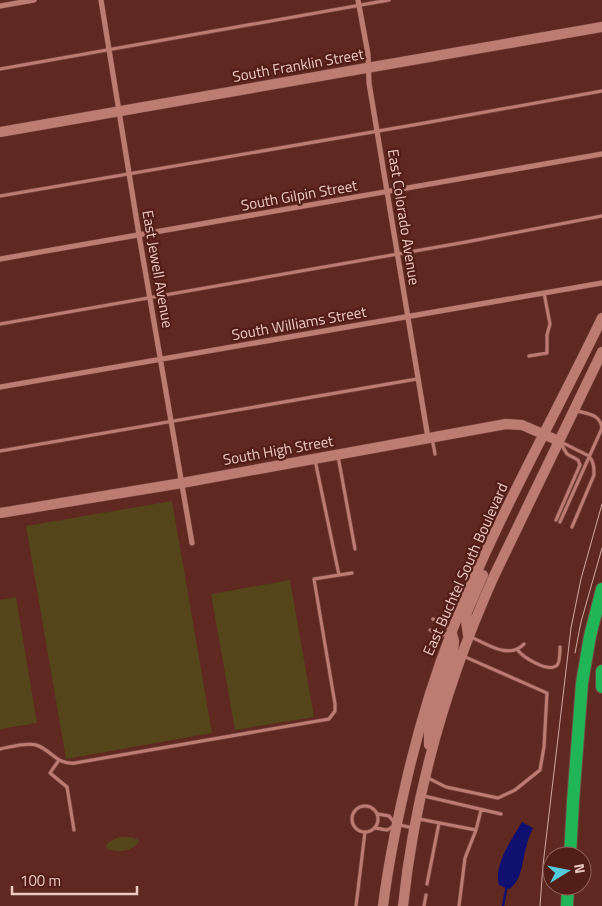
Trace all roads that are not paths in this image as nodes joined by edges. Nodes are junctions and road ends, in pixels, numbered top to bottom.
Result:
1 (34, 0) edge
2 (101, 0) edge
3 (389, 0) edge
4 (359, 3) edge
5 (0, 6) edge
6 (602, 27) edge
7 (109, 50) junction
8 (368, 68) junction
9 (0, 69) edge
10 (602, 91) edge
11 (119, 112) junction
12 (377, 131) junction
13 (0, 132) edge
14 (602, 154) edge
15 (129, 174) junction
16 (387, 192) junction
17 (0, 196) edge
18 (602, 216) edge
19 (139, 235) junction
20 (397, 254) junction
21 (0, 259) edge
22 (602, 283) edge
23 (544, 293) junction
24 (150, 297) junction
25 (407, 317) junction
26 (602, 318) edge
27 (0, 324) edge
28 (602, 352) edge
29 (529, 356) dead end
30 (161, 360) junction
31 (417, 379) junction
32 (0, 387) edge
33 (574, 410) junction
34 (171, 421) junction
35 (544, 434) junction
36 (430, 438) junction
37 (559, 441) junction
38 (0, 451) edge
39 (435, 454) dead end
40 (338, 455) junction
41 (590, 456) junction
42 (315, 459) junction
43 (182, 483) junction
44 (0, 513) edge
45 (572, 527) dead end
46 (192, 543) dead end
47 (355, 549) dead end
48 (486, 553) junction
49 (352, 573) dead end
50 (339, 575) junction
51 (602, 590) edge
52 (433, 619) dead end
53 (430, 630) dead end
54 (451, 632) junction
55 (468, 636) junction
56 (524, 644) dead end
57 (560, 647) dead end
58 (517, 649) junction
59 (461, 654) junction
60 (602, 671) edge
61 (602, 687) edge
62 (0, 749) edge
63 (430, 756) junction
64 (59, 760) junction
65 (425, 777) junction
66 (420, 795) junction
67 (481, 810) junction
68 (378, 814) junction
69 (501, 814) dead end
70 (415, 823) junction
71 (439, 823) junction
72 (397, 824) junction
73 (375, 828) junction
74 (74, 830) dead end
75 (476, 830) junction
76 (365, 832) junction
77 (571, 846) edge
78 (428, 884) dead end
79 (426, 895) dead end
80 (356, 906) edge
81 (383, 906) edge
82 (404, 906) edge
83 (424, 906) edge
84 (458, 906) edge

1 - 5 street
2 - 7 street, East Jewell Avenue
3 - 4 lane
4 - 7 lane
4 - 8 street, East Colorado Avenue
6 - 8 street, South Franklin Street
7 - 9 lane
7 - 11 street, East Jewell Avenue
8 - 11 street, South Franklin Street
8 - 12 street, East Colorado Avenue
10 - 12 lane
11 - 13 street, South Franklin Street
11 - 15 street, East Jewell Avenue
12 - 15 lane
12 - 16 street, East Colorado Avenue
14 - 16 street, South Gilpin Street
15 - 17 lane
15 - 19 street, East Jewell Avenue
16 - 19 street, South Gilpin Street
16 - 20 street, East Colorado Avenue
18 - 20 lane
19 - 21 street, South Gilpin Street
19 - 24 street, East Jewell Avenue
20 - 24 lane
20 - 25 street, East Colorado Avenue
22 - 23 street, South Williams Street
23 - 25 street, South Williams Street
23 - 29 lane
24 - 27 lane
24 - 30 street, East Jewell Avenue
25 - 30 street, South Williams Street
25 - 31 street, East Colorado Avenue
26 - 35 street, East Buchtel South Boulevard
28 - 33 street, East Buchtel South Boulevard
30 - 32 street, South Williams Street
30 - 34 street, East Jewell Avenue
31 - 34 lane
31 - 36 street, East Colorado Avenue
33 - 37 street, East Buchtel South Boulevard
33 - 41 lane
34 - 38 lane
34 - 43 street, East Jewell Avenue
35 - 36 street, South High Street
35 - 37 street, South High Street
35 - 48 street, East Buchtel South Boulevard
36 - 39 lane
36 - 40 street, South High Street
37 - 41 lane
37 - 41 lane
37 - 55 street, East Buchtel South Boulevard
40 - 42 street, South High Street
40 - 47 lane
41 - 45 lane
42 - 43 street, South High Street
42 - 50 lane
43 - 44 street, South High Street
43 - 46 street, East Jewell Avenue
48 - 54 street, East Buchtel South Boulevard
48 - 55 street
49 - 50 lane
50 - 64 lane
51 - 77 highway
52 - 54 lane
53 - 54 lane
54 - 63 street
54 - 72 street, East Buchtel South Boulevard
55 - 58 lane
55 - 59 street, East Buchtel South Boulevard
56 - 58 lane
57 - 58 lane
59 - 63 street, East Buchtel South Boulevard
59 - 65 lane
60 - 61 highway
62 - 64 lane
63 - 65 street, East Buchtel South Boulevard
64 - 74 lane
65 - 66 street, East Buchtel South Boulevard
66 - 67 lane
66 - 70 street, East Buchtel South Boulevard
67 - 69 lane
67 - 75 lane
68 - 72 lane
68 - 73 lane
68 - 76 lane
70 - 71 lane
70 - 72 lane
70 - 82 street, East Buchtel South Boulevard
71 - 75 lane
71 - 78 lane
72 - 73 lane
72 - 81 street, East Buchtel South Boulevard
73 - 76 lane
75 - 84 lane
76 - 80 lane
79 - 83 lane

